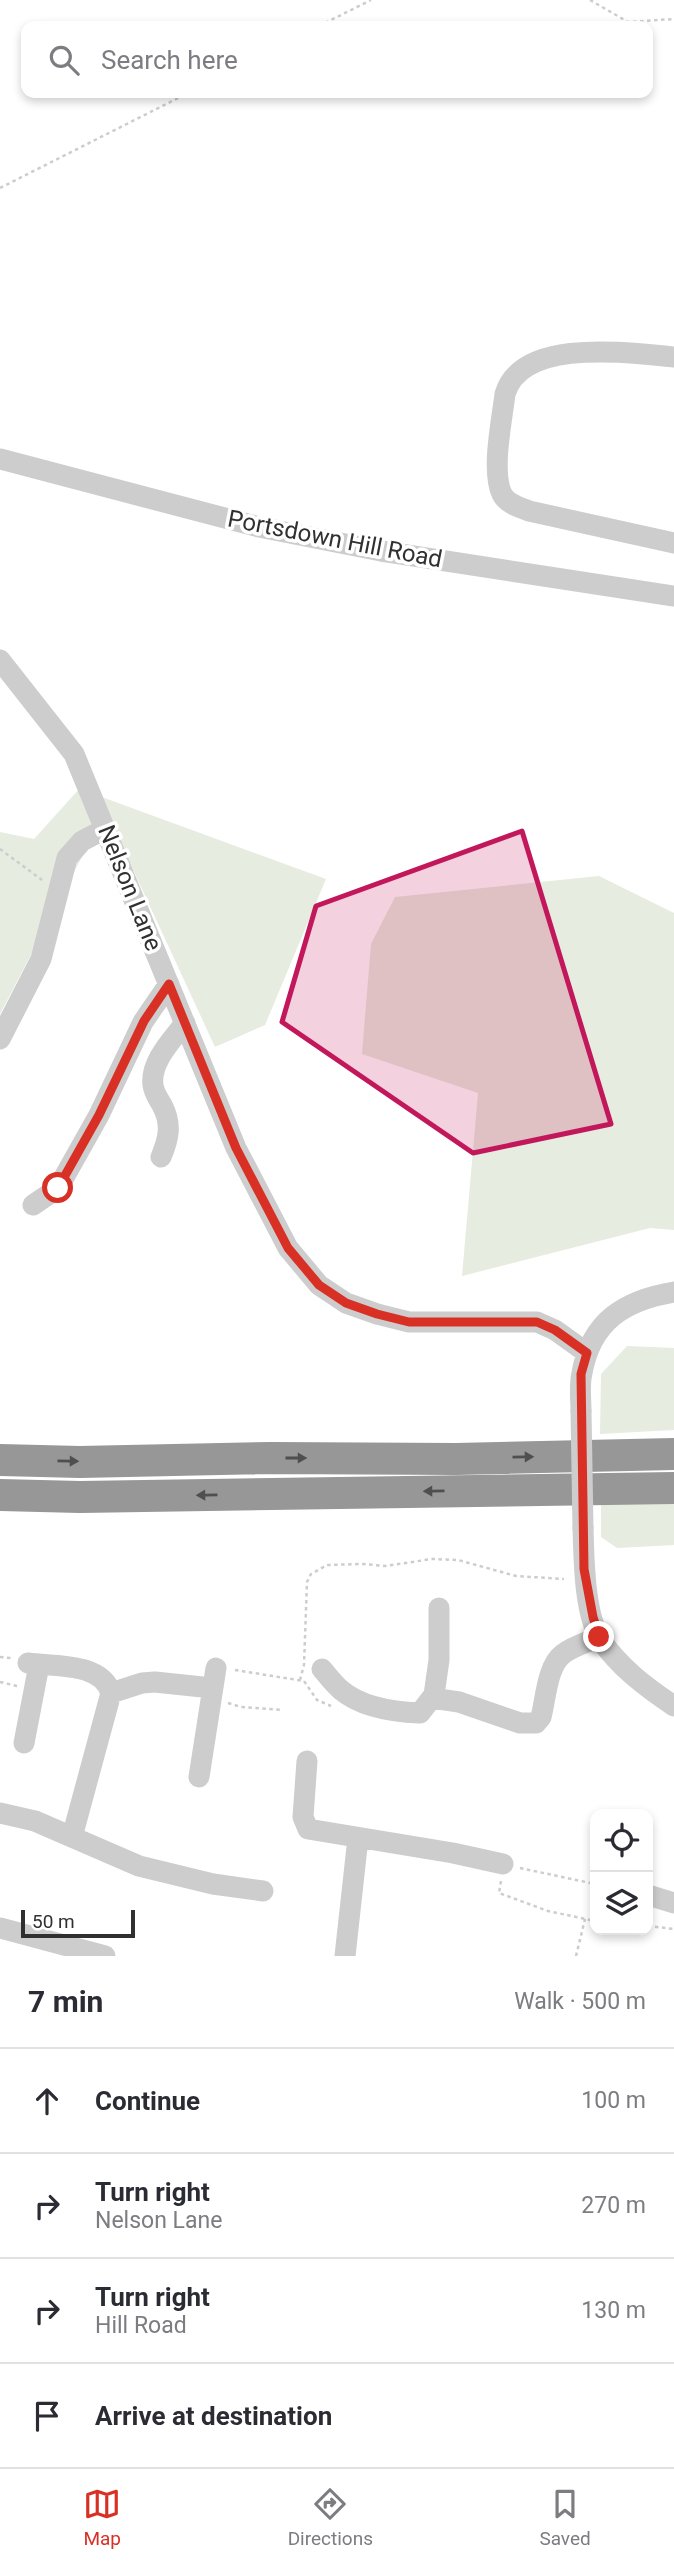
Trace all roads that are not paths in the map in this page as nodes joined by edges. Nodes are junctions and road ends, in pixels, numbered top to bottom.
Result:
1 (674, 356) edge
2 (0, 459) edge
3 (674, 543) edge
4 (674, 596) edge
5 (0, 660) edge
6 (105, 829) junction
7 (169, 984) junction
8 (185, 1023) junction
9 (0, 1039) edge
10 (161, 1157) dead end
11 (33, 1205) dead end
12 (674, 1292) edge
13 (587, 1353) junction
14 (674, 1454) edge
15 (0, 1460) edge
16 (674, 1488) edge
17 (0, 1495) edge
18 (439, 1608) dead end
19 (599, 1637) junction
20 (322, 1669) dead end
21 (111, 1693) junction
22 (432, 1698) junction
23 (674, 1706) edge
24 (24, 1743) dead end
25 (307, 1761) dead end
26 (199, 1777) dead end
27 (0, 1813) edge
28 (348, 1836) junction
29 (72, 1838) junction
30 (503, 1864) road end
31 (263, 1891) dead end
32 (653, 1897) edge
33 (674, 1903) edge
34 (0, 1928) edge
35 (41, 1948) edge
36 (105, 1956) edge
37 (345, 1956) edge

1 - 3 street
2 - 4 street, Portsdown Hill Road
5 - 6 street, Nelson Lane
6 - 7 street, Nelson Lane
6 - 9 street
7 - 8 street, Nelson Lane
7 - 11 street
8 - 10 street
8 - 13 street, Nelson Lane
12 - 13 street
13 - 19 street, bridge
15 -> 14 highway
16 -> 17 highway
18 - 22 street
19 - 22 street
19 - 23 street
20 - 22 street
21 - 24 street
21 - 26 street
21 - 29 street
25 - 28 street
27 - 29 street
28 - 30 street
28 - 37 street
29 - 31 street
32 - 33 street
34 - 35 street
35 - 36 street

